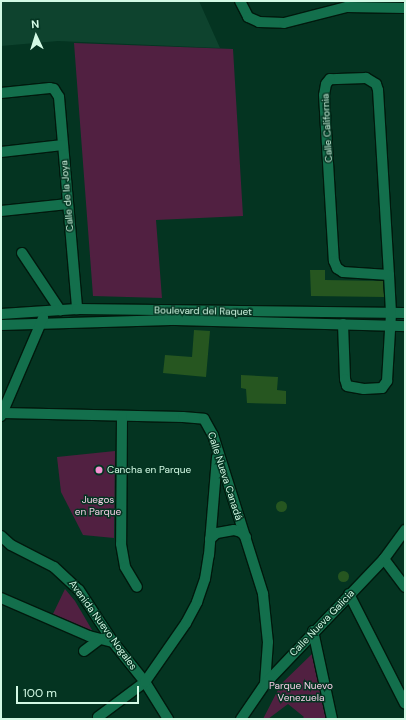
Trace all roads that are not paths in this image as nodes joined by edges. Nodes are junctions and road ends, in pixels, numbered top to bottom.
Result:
1 (240, 1) edge
2 (405, 8) edge
3 (1, 93) edge
4 (63, 145) junction
5 (1, 152) edge
6 (68, 204) junction
7 (1, 211) edge
8 (22, 252) dead end
9 (389, 275) junction
10 (77, 309) junction
11 (46, 310) junction
12 (60, 310) junction
13 (391, 313) junction
14 (405, 313) edge
15 (1, 314) edge
16 (42, 322) junction
17 (343, 324) junction
18 (1, 325) edge
19 (391, 326) junction
20 (405, 326) edge
21 (2, 414) edge
22 (122, 416) junction
23 (218, 453) junction
24 (405, 530) edge
25 (1, 536) edge
26 (246, 537) junction
27 (210, 538) junction
28 (384, 559) junction
29 (137, 587) dead end
30 (405, 587) edge
31 (349, 594) junction
32 (1, 598) edge
33 (313, 631) junction
34 (100, 639) junction
35 (113, 642) junction
36 (84, 651) dead end
37 (145, 682) junction
38 (265, 684) junction
39 (405, 704) edge
40 (99, 718) edge
41 (168, 719) edge
42 (241, 719) edge
43 (332, 719) edge

1 - 2 street
3 - 4 street, Calle de la Joya
4 - 5 street
4 - 6 street, Calle de la Joya
6 - 7 street
6 - 10 street, Calle de la Joya
8 - 12 street
9 - 9 street, Calle California
9 - 13 street, Calle California
10 - 12 street, Boulevard del Raquet
10 - 13 street, Boulevard del Raquet
11 - 12 street, Boulevard del Raquet
11 - 15 street, Boulevard del Raquet
11 - 16 street
13 - 14 street, Boulevard del Raquet
13 - 19 street, Calle California
16 - 17 street, Boulevard del Raquet
16 - 18 street, Boulevard del Raquet
16 - 21 street
17 - 19 street, Boulevard del Raquet
17 - 19 street, Calle California
19 - 20 street, Boulevard del Raquet
21 - 22 street, Calle Nueva Canadá
22 - 23 street, Calle Nueva Canadá
22 - 29 street
23 - 26 street, Calle Nueva Canadá
23 - 27 street
24 - 28 street, Calle Nueva Galicia
25 - 35 street, Avenida Nuevo Nogales
26 - 27 street
26 - 38 street, Calle Nueva Canadá
27 - 37 street
28 - 30 street
28 - 31 street, Calle Nueva Galicia
31 - 33 street, Calle Nueva Galicia
31 - 39 street
32 - 34 street
33 - 38 street, Calle Nueva Galicia
33 - 43 street
34 - 35 street
34 - 36 street
35 - 37 street, Avenida Nuevo Nogales
37 - 40 street
37 - 41 street, Avenida Nuevo Nogales
38 - 42 street, Calle Nueva Galicia

